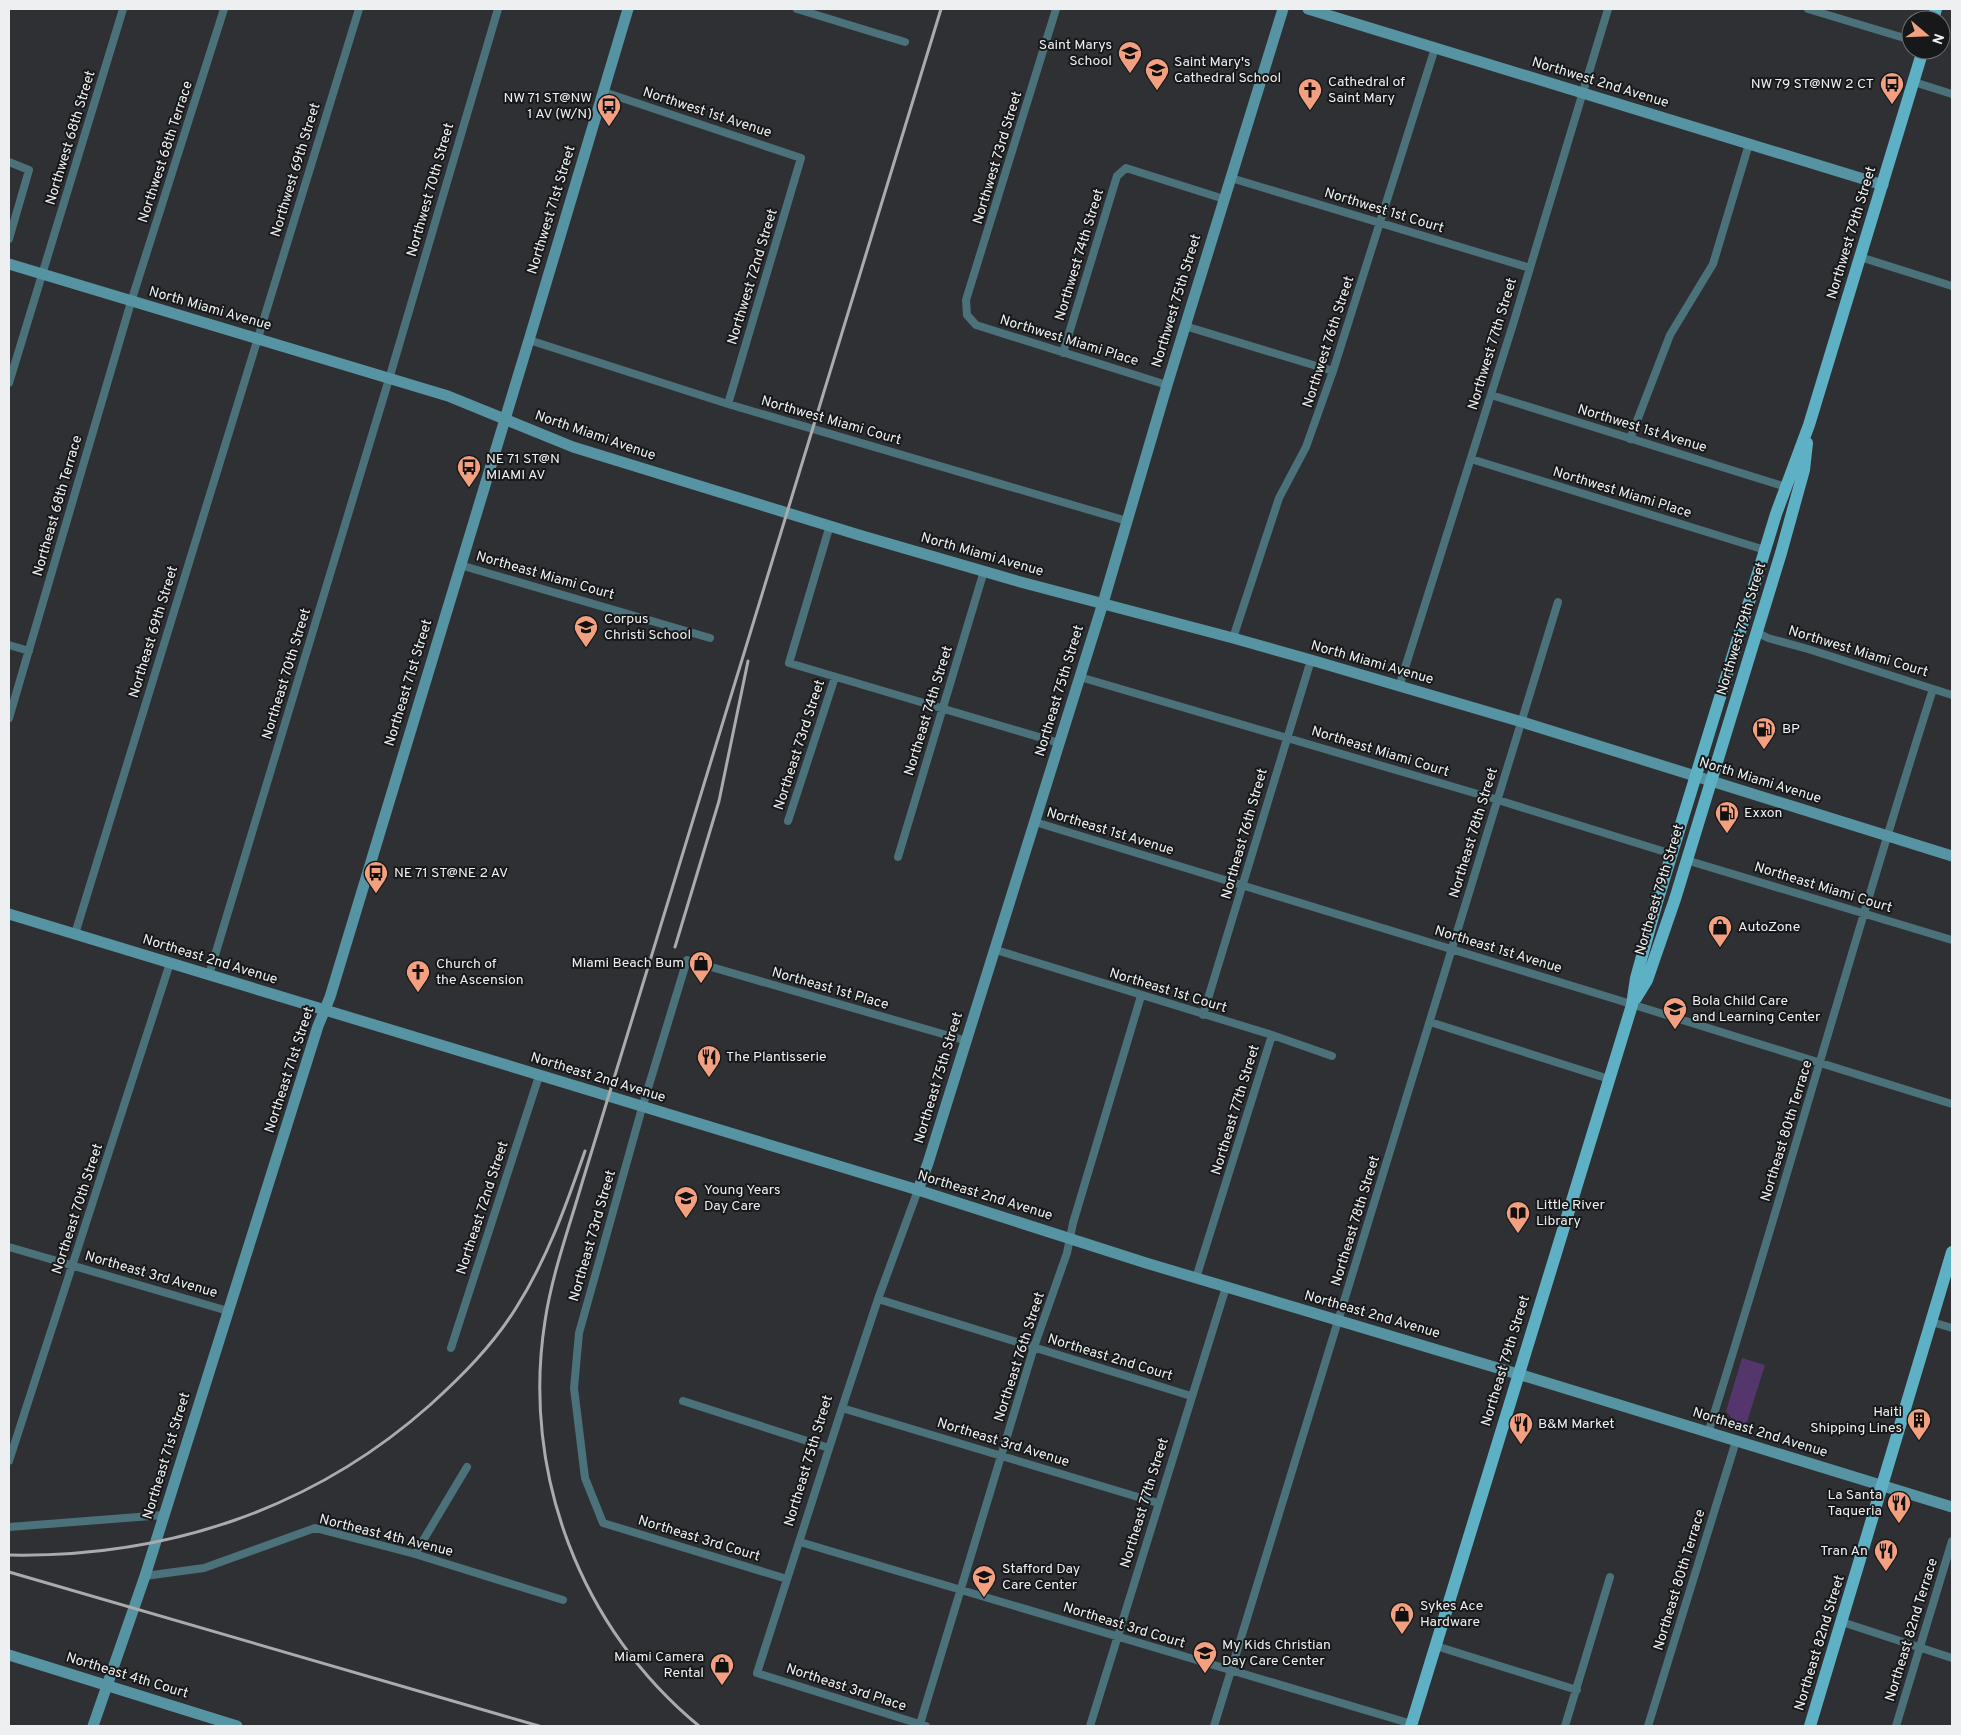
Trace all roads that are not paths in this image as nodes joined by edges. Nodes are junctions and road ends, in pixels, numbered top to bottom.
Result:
1 (123, 9) edge
2 (224, 9) edge
3 (359, 9) edge
4 (498, 9) edge
5 (628, 9) edge
6 (796, 9) edge
7 (1056, 9) edge
8 (1283, 9) edge
9 (1308, 9) edge
10 (1608, 9) edge
11 (1808, 9) edge
12 (812, 11) edge
13 (1901, 37) edge
14 (905, 42) dead end
15 (1434, 48) junction
16 (1921, 60) edge
17 (1914, 82) junction
18 (604, 92) junction
19 (1583, 93) junction
20 (1952, 94) edge
21 (1749, 144) junction
22 (802, 158) joint
23 (9, 162) edge
24 (1231, 178) junction
25 (1883, 185) junction
26 (1224, 199) junction
27 (1381, 222) junction
28 (9, 239) edge
29 (1860, 257) junction
30 (9, 264) edge
31 (1530, 268) junction
32 (43, 274) junction
33 (1952, 286) edge
34 (131, 302) junction
35 (967, 316) joint
36 (1185, 326) junction
37 (257, 338) junction
38 (529, 340) junction
39 (1063, 353) junction
40 (1334, 371) junction
41 (389, 379) junction
42 (9, 383) edge
43 (1167, 385) junction
44 (1491, 395) junction
45 (728, 404) junction
46 (505, 420) junction
47 (1809, 425) junction
48 (1630, 439) junction
49 (1471, 459) junction
50 (1786, 487) junction
51 (1126, 521) junction
52 (830, 525) junction
53 (1765, 550) junction
54 (460, 564) junction
55 (984, 572) junction
56 (1558, 602) dead end
57 (1103, 603) junction
58 (1756, 632) junction
59 (710, 638) dead end
60 (1233, 638) junction
61 (9, 645) edge
62 (29, 651) junction
63 (1311, 660) junction
64 (835, 677) junction
65 (1080, 677) junction
66 (1399, 687) junction
67 (1933, 688) junction
68 (1952, 694) edge
69 (943, 708) junction
70 (9, 718) edge
71 (1522, 722) junction
72 (1286, 738) junction
73 (1059, 743) junction
74 (1696, 777) junction
75 (1710, 781) junction
76 (1498, 800) junction
77 (788, 821) dead end
78 (1035, 822) junction
79 (1887, 835) junction
80 (1672, 854) junction
81 (1952, 856) edge
82 (898, 857) dead end
83 (1686, 860) junction
84 (1243, 886) junction
85 (9, 914) edge
86 (1863, 914) junction
87 (75, 934) junction
88 (1952, 940) edge
89 (1452, 949) junction
90 (996, 950) junction
91 (687, 960) joint
92 (170, 964) junction
93 (209, 976) junction
94 (1142, 996) junction
95 (1632, 1005) junction
96 (324, 1011) junction
97 (1203, 1015) junction
98 (1430, 1022) junction
99 (1272, 1035) junction
100 (966, 1041) junction
101 (1332, 1056) dead end
102 (1820, 1064) junction
103 (539, 1076) junction
104 (1609, 1079) junction
105 (1952, 1104) edge
106 (642, 1108) junction
107 (918, 1190) junction
108 (1070, 1238) junction
109 (9, 1247) edge
110 (1952, 1252) edge
111 (73, 1265) junction
112 (1196, 1278) junction
113 (1226, 1287) junction
114 (878, 1299) junction
115 (228, 1311) junction
116 (1338, 1321) junction
117 (1932, 1322) junction
118 (1952, 1328) edge
119 (1034, 1347) junction
120 (452, 1348) dead end
121 (1518, 1374) junction
122 (1191, 1396) junction
123 (683, 1400) dead end
124 (842, 1408) junction
125 (1708, 1433) junction
126 (1736, 1441) junction
127 (829, 1448) junction
128 (1002, 1456) junction
129 (9, 1461) edge
130 (467, 1467) dead end
131 (1883, 1486) junction
132 (1158, 1503) junction
133 (1952, 1507) edge
134 (164, 1515) junction
135 (604, 1523) joint
136 (9, 1527) edge
137 (1952, 1541) edge
138 (800, 1542) junction
139 (415, 1554) junction
140 (145, 1576) junction
141 (1610, 1577) dead end
142 (787, 1579) junction
143 (961, 1590) junction
144 (563, 1600) dead end
145 (1842, 1622) junction
146 (1117, 1637) junction
147 (1436, 1646) junction
148 (1920, 1648) junction
149 (9, 1655) edge
150 (1952, 1658) edge
151 (1232, 1671) junction
152 (758, 1673) joint
153 (107, 1685) junction
154 (1577, 1690) junction
155 (923, 1725) edge
156 (1412, 1725) edge
157 (93, 1726) edge
158 (237, 1726) edge
159 (1090, 1726) edge
160 (1214, 1726) edge
161 (1565, 1726) edge
162 (1648, 1726) edge
163 (1810, 1726) edge
164 (1896, 1726) edge

1 - 32 street, Northwest 68th Street
2 - 34 street, Northwest 68th Terrace
3 - 37 street, Northwest 69th Street
4 - 41 street, Northwest 70th Street
5 - 18 main road, Northwest 71st Street
6 - 12 street
7 - 35 street, Northwest 73rd Street
8 - 24 main road, Northwest 75th Street
9 - 15 main road, Northwest 2nd Avenue
10 - 19 street, Northwest 77th Street
11 - 13 street
12 - 14 street
15 - 19 main road, Northwest 2nd Avenue
15 - 27 street, Northwest 76th Street
16 - 17 main road, Northwest 79th Street
17 - 20 street
17 - 25 main road, Northwest 79th Street
18 - 22 street, Northwest 1st Avenue
18 - 38 main road, Northwest 71st Street
19 - 21 main road, Northwest 2nd Avenue
19 - 31 street, Northwest 77th Street
21 - 25 main road, Northwest 2nd Avenue
21 - 48 street
22 - 45 street, Northwest 72nd Street
23 - 28 street
24 - 26 main road, Northwest 75th Street
24 - 27 street, Northwest 1st Court
25 - 29 main road, Northwest 79th Street
26 - 36 main road, Northwest 75th Street
26 - 39 street, Northwest 74th Street
27 - 31 street, Northwest 1st Court
27 - 40 street, Northwest 76th Street
29 - 33 street
29 - 47 main road, Northwest 79th Street
30 - 32 main road, North Miami Avenue
31 - 44 street, Northwest 77th Street
32 - 34 main road, North Miami Avenue
32 - 42 street, Northwest 68th Street
34 - 37 main road, North Miami Avenue
34 - 62 street, Northeast 68th Terrace
35 - 39 street, Northwest Miami Place
36 - 40 street
36 - 43 main road, Northwest 75th Street
37 - 41 main road, North Miami Avenue
37 - 87 street, Northeast 69th Street
38 - 45 street, Northwest Miami Court
38 - 46 main road, Northwest 71st Street
39 - 43 street, Northwest Miami Place
40 - 60 street, Northwest 76th Street
41 - 46 main road, North Miami Avenue
41 - 93 street, Northeast 70th Street
43 - 51 main road, Northwest 75th Street
44 - 48 street, Northwest 1st Avenue
44 - 49 street, Northwest 77th Street
45 - 51 street, Northwest Miami Court
46 - 52 main road, North Miami Avenue
46 - 54 main road, Northeast 71st Street
47 - 50 main road, Northwest 79th Street
47 - 58 main road, Northwest 79th Street
48 - 50 street, Northwest 1st Avenue
49 - 53 street, Northwest Miami Place
49 - 66 street, Northwest 77th Street
50 - 53 main road, Northwest 79th Street
51 - 57 main road, Northwest 75th Street
52 - 55 main road, North Miami Avenue
52 - 64 street
53 - 58 main road
53 - 74 main road, Northwest 79th Street
54 - 59 street, Northeast Miami Court
54 - 96 main road, Northeast 71st Street
55 - 57 main road, North Miami Avenue
55 - 69 street, Northeast 74th Street
56 - 71 street, Northeast 78th Street
57 - 60 main road, North Miami Avenue
57 - 65 main road, Northeast 75th Street
58 - 67 street, Northwest Miami Court
58 - 75 main road, Northwest 79th Street
60 - 63 main road, North Miami Avenue
61 - 62 street
62 - 70 street, Northeast 68th Terrace
63 - 66 main road, North Miami Avenue
63 - 72 street, Northeast 76th Street
64 - 69 street
64 - 77 street, Northeast 73rd Street
65 - 72 street, Northeast Miami Court
65 - 73 main road, Northeast 75th Street
66 - 71 main road, North Miami Avenue
67 - 68 street, Northwest Miami Court
67 - 79 street, Northeast 80th Terrace
69 - 73 street
69 - 82 street, Northeast 74th Street
71 - 74 main road, North Miami Avenue
71 - 76 street, Northeast 78th Street
72 - 76 street, Northeast Miami Court
72 - 84 street, Northeast 76th Street
73 - 78 main road, Northeast 75th Street
74 - 75 main road, North Miami Avenue
74 - 80 main road, Northeast 79th Street
75 - 79 main road, North Miami Avenue
75 - 83 main road, Northeast 79th Street
76 - 80 street, Northeast Miami Court
76 - 89 street, Northeast 78th Street
78 - 84 street, Northeast 1st Avenue
78 - 90 main road, Northeast 75th Street
79 - 81 main road, North Miami Avenue
79 - 86 street, Northeast 80th Terrace
80 - 95 main road, Northeast 79th Street
83 - 86 street, Northeast Miami Court
83 - 95 main road, Northeast 79th Street
84 - 89 street, Northeast 1st Avenue
84 - 97 street, Northeast 76th Street
85 - 87 main road, Northeast 2nd Avenue
86 - 88 street, Northeast Miami Court
86 - 102 street, Northeast 80th Terrace
87 - 92 main road, Northeast 2nd Avenue
89 - 95 street, Northeast 1st Avenue
89 - 98 street, Northeast 78th Street
90 - 94 street, Northeast 1st Court
90 - 100 main road, Northeast 75th Street
91 - 100 street, Northeast 1st Place
91 - 106 street, Northeast 73rd Street
92 - 93 main road, Northeast 2nd Avenue
92 - 111 street, Northeast 70th Street
93 - 96 main road, Northeast 2nd Avenue
94 - 97 street, Northeast 1st Court
94 - 108 street, Northeast 76th Street
95 - 102 street, Northeast 1st Avenue
95 - 104 main road, Northeast 79th Street
96 - 103 main road, Northeast 2nd Avenue
96 - 115 main road, Northeast 71st Street
97 - 99 street, Northeast 1st Court
98 - 104 street
98 - 116 street, Northeast 78th Street
99 - 101 street, Northeast 1st Court
99 - 112 street, Northeast 77th Street
100 - 107 main road, Northeast 75th Street
102 - 105 street, Northeast 1st Avenue
102 - 125 street, Northeast 80th Terrace
103 - 106 main road, Northeast 2nd Avenue
103 - 120 street, Northeast 72nd Street
104 - 121 main road, Northeast 79th Street
106 - 107 main road, Northeast 2nd Avenue
106 - 135 street, Northeast 73rd Street
107 - 108 main road, Northeast 2nd Avenue
107 - 114 street, Northeast 75th Street
108 - 112 main road, Northeast 2nd Avenue
108 - 119 street, Northeast 76th Street
109 - 111 street, Northeast 3rd Avenue
110 - 117 main road, Northeast 82nd Street
111 - 115 street, Northeast 3rd Avenue
111 - 129 street, Northeast 70th Street
112 - 113 main road, Northeast 2nd Avenue
113 - 116 main road, Northeast 2nd Avenue
113 - 122 street, Northeast 77th Street
114 - 119 street, Northeast 2nd Court
114 - 124 street, Northeast 75th Street
115 - 134 main road, Northeast 71st Street
116 - 121 main road, Northeast 2nd Avenue
116 - 151 street, Northeast 78th Street
117 - 118 street
117 - 131 main road, Northeast 82nd Street
119 - 122 street, Northeast 2nd Court
119 - 128 street, Northeast 76th Street
121 - 125 main road, Northeast 2nd Avenue
121 - 147 main road, Northeast 79th Street
122 - 132 street, Northeast 77th Street
123 - 127 street
124 - 127 street, Northeast 75th Street
124 - 128 street, Northeast 3rd Avenue
125 - 126 main road, Northeast 2nd Avenue
126 - 131 main road, Northeast 2nd Avenue
126 - 162 street, Northeast 80th Terrace
127 - 138 street, Northeast 75th Street
128 - 132 street, Northeast 3rd Avenue
128 - 143 street, Northeast 76th Street
130 - 139 street
131 - 133 main road, Northeast 2nd Avenue
131 - 145 main road, Northeast 82nd Street
132 - 146 street, Northeast 77th Street
134 - 136 street
134 - 140 main road, Northeast 71st Street
135 - 142 street, Northeast 3rd Court
137 - 148 street, Northeast 82nd Terrace
138 - 142 street, Northeast 75th Street
138 - 143 street, Northeast 3rd Court
139 - 140 street, Northeast 4th Avenue
139 - 144 street, Northeast 4th Avenue
140 - 153 main road, Northeast 71st Street
141 - 154 street
142 - 152 street, Northeast 75th Street
143 - 146 street, Northeast 3rd Court
143 - 155 street, Northeast 76th Street
145 - 148 street
145 - 163 main road, Northeast 82nd Street
146 - 151 street, Northeast 3rd Court
146 - 159 street, Northeast 77th Street
147 - 154 street
147 - 156 main road, Northeast 79th Street
148 - 150 street
148 - 164 street, Northeast 82nd Terrace
149 - 153 main road, Northeast 4th Court
151 - 156 street, Northeast 3rd Court
151 - 160 street, Northeast 78th Street
152 - 155 street, Northeast 3rd Place
153 - 157 main road, Northeast 71st Street
153 - 158 main road, Northeast 4th Court
154 - 161 street

